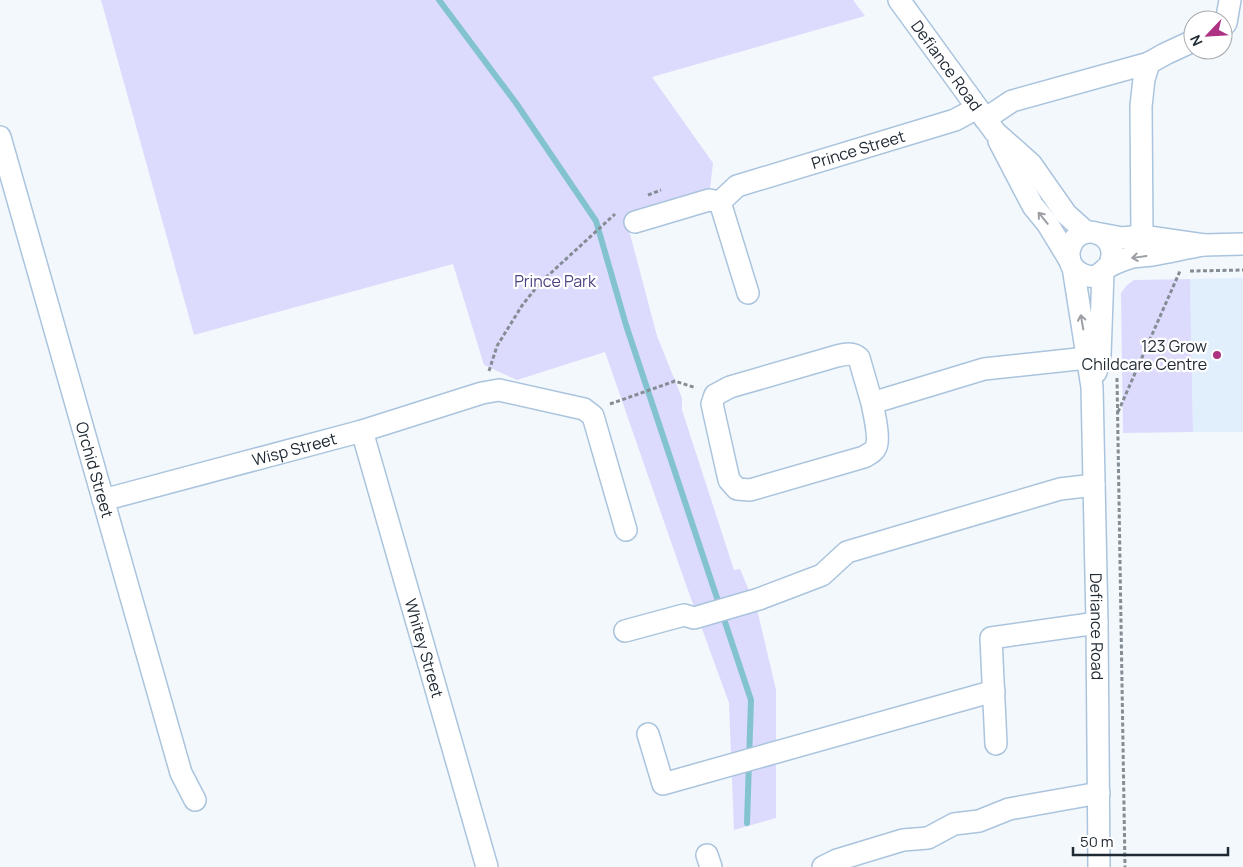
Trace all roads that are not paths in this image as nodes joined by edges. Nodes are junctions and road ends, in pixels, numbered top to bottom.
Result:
1 (899, 0) edge
2 (1183, 46) edge
3 (1149, 63) junction
4 (986, 120) junction
5 (0, 137) edge
6 (720, 202) junction
7 (635, 222) dead end
8 (1094, 233) junction
9 (1142, 236) junction
10 (1243, 244) edge
11 (1204, 245) junction
12 (1071, 263) junction
13 (1106, 269) junction
14 (748, 293) dead end
15 (1087, 358) junction
16 (1092, 387) junction
17 (872, 403) junction
18 (362, 431) junction
19 (1094, 485) junction
20 (103, 500) junction
21 (626, 530) dead end
22 (1098, 623) junction
23 (626, 631) dead end
24 (994, 691) junction
25 (648, 734) dead end
26 (996, 744) dead end
27 (1099, 794) junction
28 (195, 800) dead end
29 (488, 867) edge
30 (823, 867) edge
31 (1099, 867) edge

1 - 4 street, Defiance Road
2 - 3 street, Prince Street
3 - 4 street, Prince Street
3 - 9 street
4 - 6 street, Prince Street
4 - 8 street, Defiance Road
12 -> 4 street, Defiance Road
5 - 20 street, Orchid Street
6 - 7 street
6 - 14 street
8 - 9 street
8 - 12 street
8 - 13 street
9 - 11 street
10 - 11 street
11 -> 13 street
12 - 13 street
15 -> 12 street, Defiance Road
13 - 16 street, Defiance Road
15 - 16 street, Defiance Road
15 - 17 street
16 - 19 street, Defiance Road
17 - 17 street
18 - 20 street, Wisp Street
18 - 21 street, Wisp Street
18 - 29 street, Whitey Street
19 - 22 street, Defiance Road
19 - 23 street
20 - 28 street, Orchid Street
22 - 24 street
22 - 27 street, Defiance Road
24 - 25 street
24 - 26 street
27 - 30 street
27 - 31 street, Defiance Road

